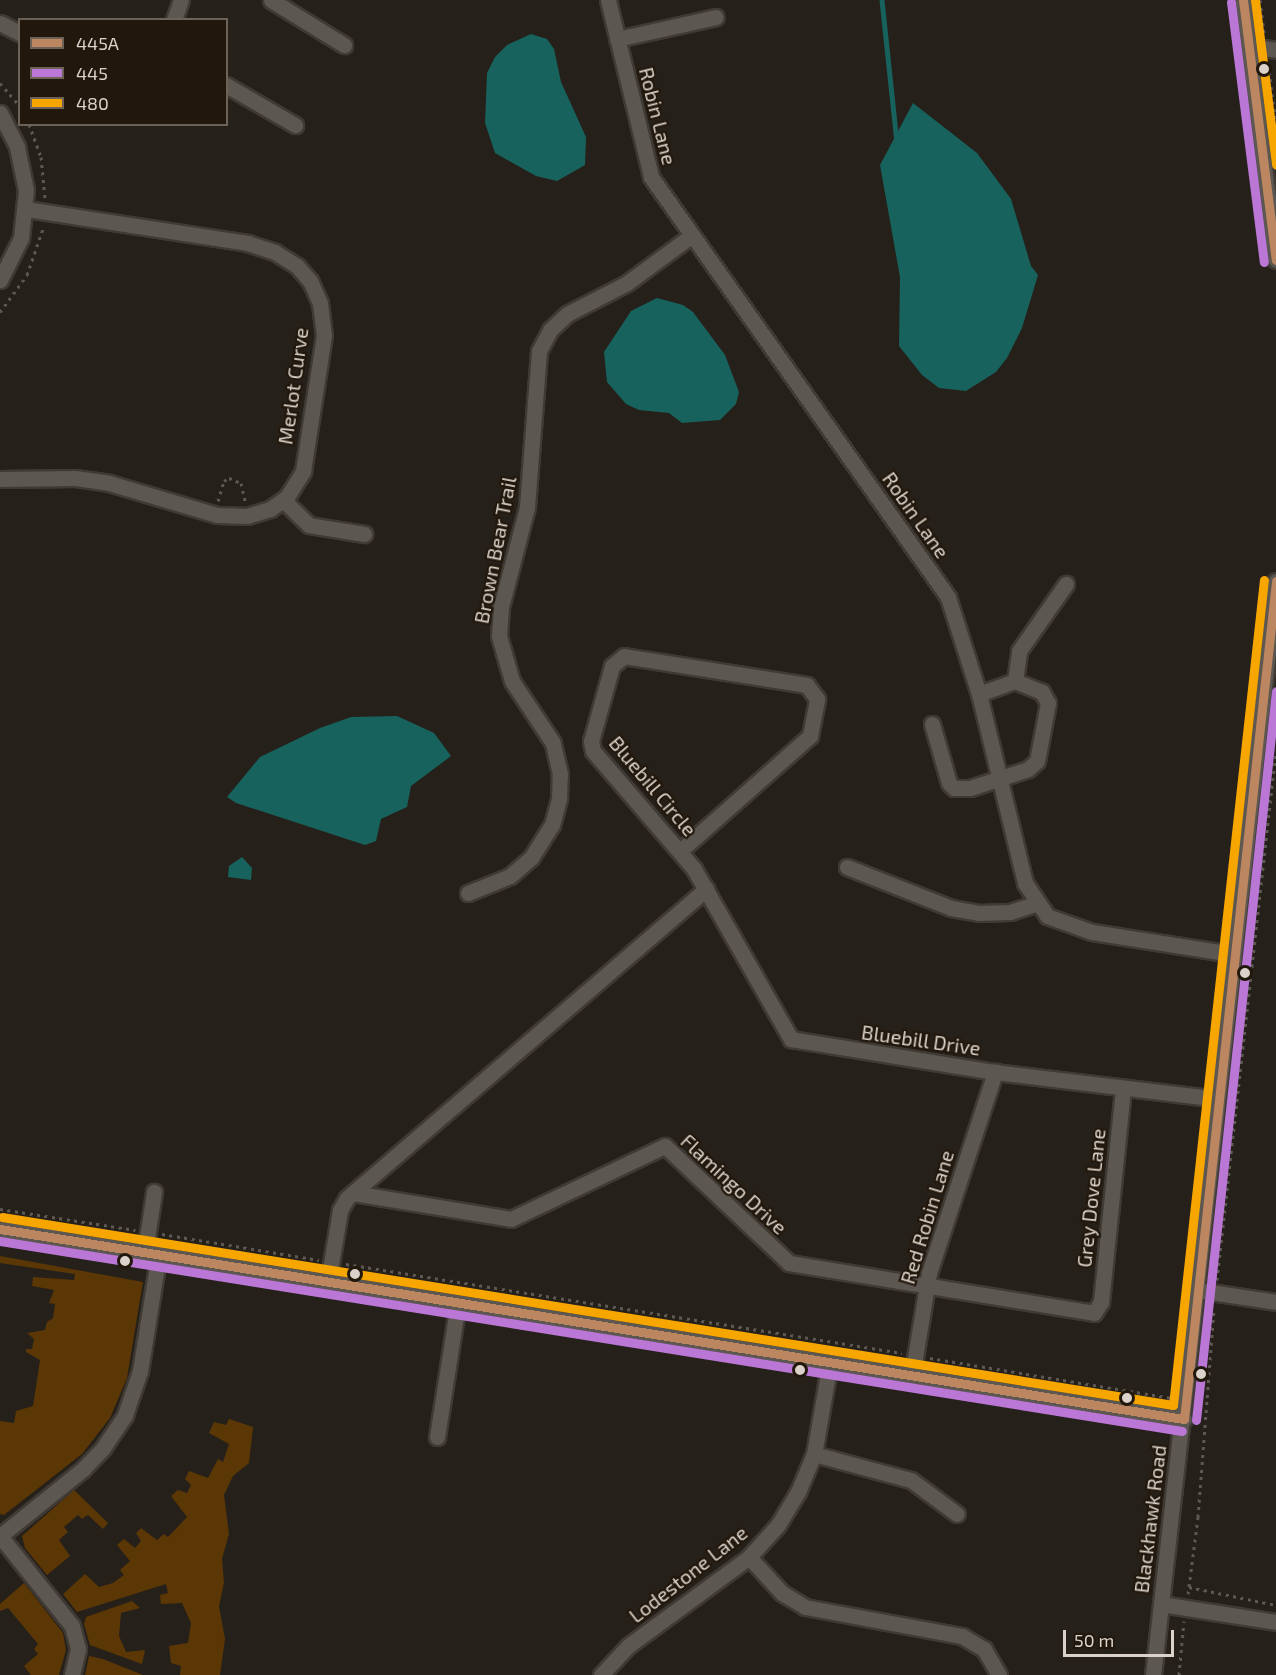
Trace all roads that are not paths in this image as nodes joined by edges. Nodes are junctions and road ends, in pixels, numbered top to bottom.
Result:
1 (271, 0) edge
2 (608, 0) edge
3 (1243, 0) edge
4 (716, 17) dead end
5 (0, 23) edge
6 (18, 32) edge
7 (617, 39) junction
8 (344, 45) dead end
9 (1249, 46) junction
10 (1276, 50) edge
11 (228, 86) edge
12 (0, 113) edge
13 (295, 125) dead end
14 (25, 209) junction
15 (692, 235) junction
16 (1276, 260) edge
17 (0, 280) edge
18 (0, 479) edge
19 (283, 500) junction
20 (364, 534) dead end
21 (1276, 581) edge
22 (1066, 584) dead end
23 (1016, 681) junction
24 (980, 694) junction
25 (932, 724) dead end
26 (1000, 777) junction
27 (680, 851) junction
28 (847, 867) dead end
29 (706, 889) junction
30 (468, 893) dead end
31 (1038, 903) junction
32 (1232, 954) junction
33 (995, 1072) junction
34 (1123, 1088) junction
35 (1217, 1099) junction
36 (154, 1192) dead end
37 (354, 1193) junction
38 (0, 1229) edge
39 (152, 1252) junction
40 (328, 1282) junction
41 (927, 1288) junction
42 (1197, 1290) junction
43 (1276, 1302) edge
44 (458, 1303) junction
45 (1097, 1312) joint
46 (830, 1362) junction
47 (912, 1376) junction
48 (1184, 1419) junction
49 (437, 1437) dead end
50 (814, 1454) junction
51 (957, 1514) dead end
52 (0, 1536) edge
53 (749, 1557) junction
54 (1161, 1604) junction
55 (1276, 1622) edge
56 (72, 1675) edge
57 (601, 1675) edge
58 (999, 1675) edge
59 (1153, 1675) edge

1 - 8 street
2 - 7 street, Robin Lane
3 - 9 street
4 - 7 street
5 - 6 street
7 - 15 street, Robin Lane
9 - 10 street
9 - 16 street
11 - 13 street
12 - 14 street
14 - 17 street
14 - 19 street, Merlot Curve
15 - 24 street, Robin Lane
15 - 30 street, Brown Bear Trail
18 - 19 street
19 - 20 street
21 - 32 street, Blackhawk Road
22 - 23 street
23 - 24 street
23 - 26 street
24 - 26 street, Robin Lane
25 - 26 street
26 - 31 street, Robin Lane
27 - 27 street, Bluebill Circle
27 - 29 street, Bluebill Circle
28 - 31 street
29 - 33 street, Bluebill Drive
29 - 37 street
31 - 32 street, Robin Lane
32 - 35 street, Blackhawk Road
33 - 34 street, Bluebill Drive
33 - 41 street, Red Robin Lane
34 - 35 street, Bluebill Drive
34 - 45 street, Grey Dove Lane
35 - 42 street, Blackhawk Road
36 - 39 street
37 - 40 street
37 - 41 street, Flamingo Drive
38 - 39 street
39 - 40 street
39 - 52 street
40 - 44 street
41 - 45 street, Flamingo Drive
41 - 47 street, Red Robin Lane
42 - 43 street
42 - 48 street, Blackhawk Road
44 - 46 street
44 - 49 street
46 - 47 street
46 - 50 street, Lodestone Lane
47 - 48 street
48 - 54 street, Blackhawk Road
50 - 51 street
50 - 53 street, Lodestone Lane
52 - 56 street
53 - 57 street, Lodestone Lane
53 - 58 street
54 - 55 street
54 - 59 street, Blackhawk Road

